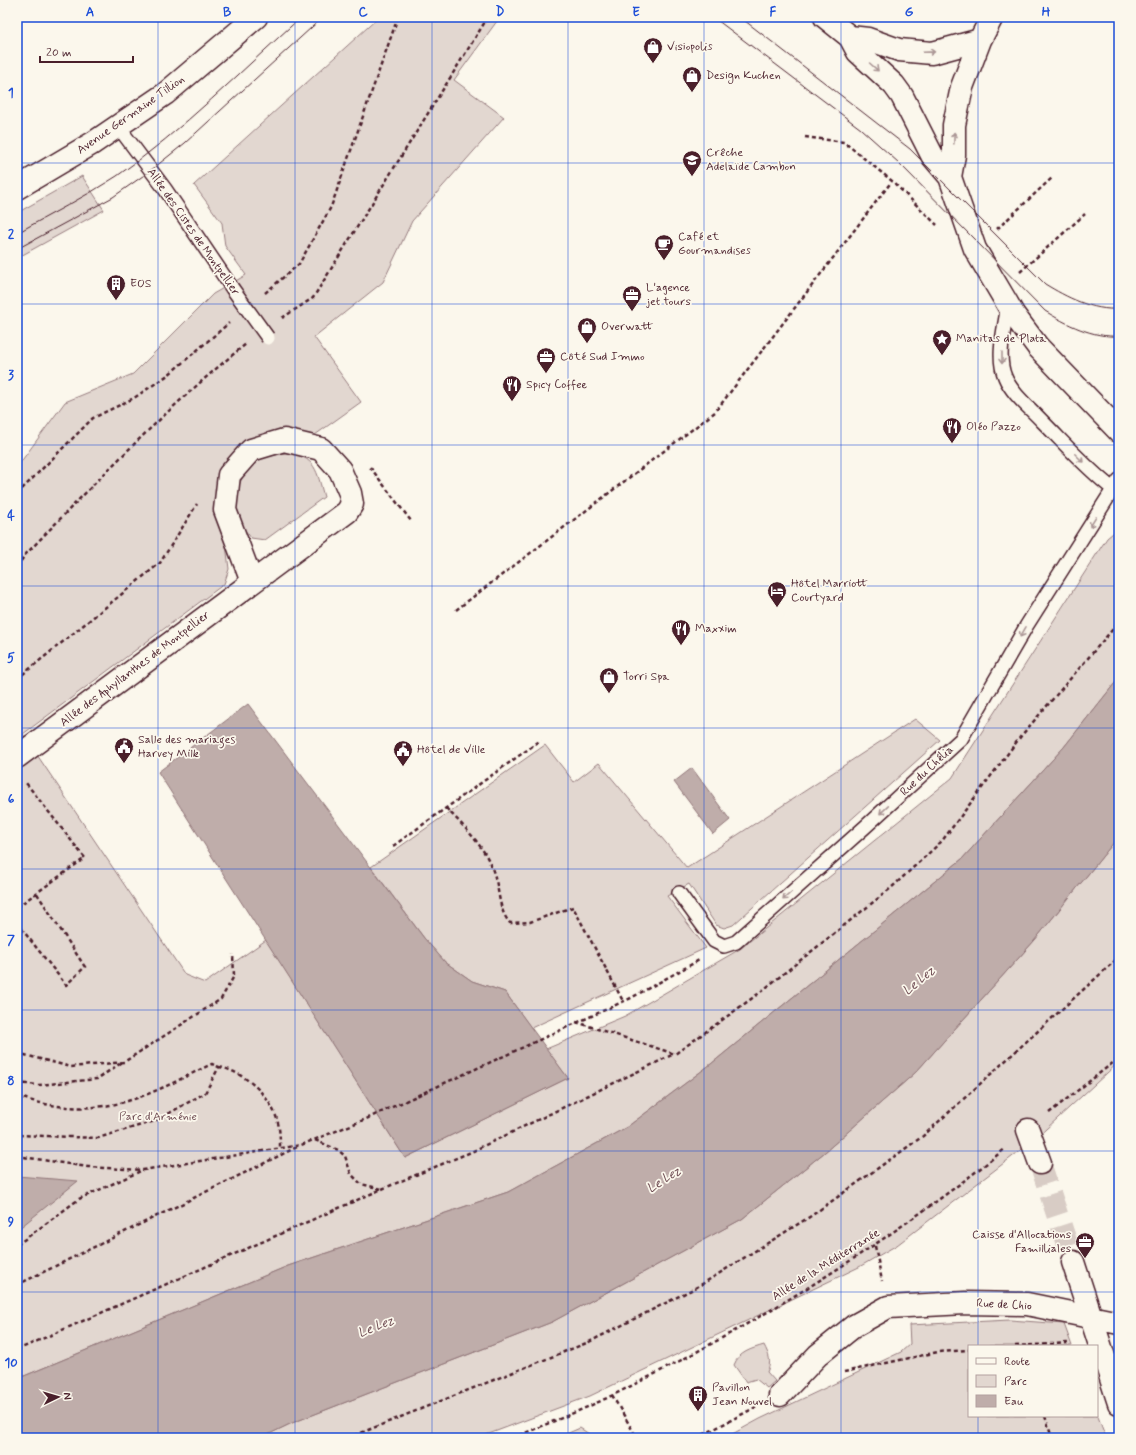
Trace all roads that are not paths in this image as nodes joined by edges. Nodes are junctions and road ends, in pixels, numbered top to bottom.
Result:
1 (256, 17) edge
2 (825, 17) edge
3 (992, 17) edge
4 (850, 37) junction
5 (980, 40) junction
6 (117, 125) junction
7 (950, 177) junction
8 (17, 188) edge
9 (1003, 298) junction
10 (268, 338) dead end
11 (1119, 430) edge
12 (1116, 484) edge
13 (252, 582) junction
14 (17, 757) edge
15 (680, 893) dead end
16 (1028, 1130) road end
17 (1040, 1162) tunnel mouth
18 (1073, 1262) tunnel mouth
19 (1119, 1323) edge
20 (1095, 1331) junction
21 (780, 1395) road end
22 (1119, 1404) edge

1 - 6 street, Avenue Germaine Tillion
2 - 4 street
3 - 5 street
4 -> 5 street
4 -> 7 street
7 -> 5 street
6 - 8 street, Avenue Germaine Tillion
6 - 10 lane, Allée des Cistes de Montpellier, bridge
7 - 9 street
9 - 11 street
9 -> 12 lane
12 -> 15 lane, Rue du Chélia
13 - 13 street, Allée des Aphyllanthes de Montpellier
13 - 14 street, Allée des Aphyllanthes de Montpellier
16 - 17 street
18 - 20 street
19 - 20 street, Rue de Chio
20 - 21 street, Rue de Chio
20 - 22 street

